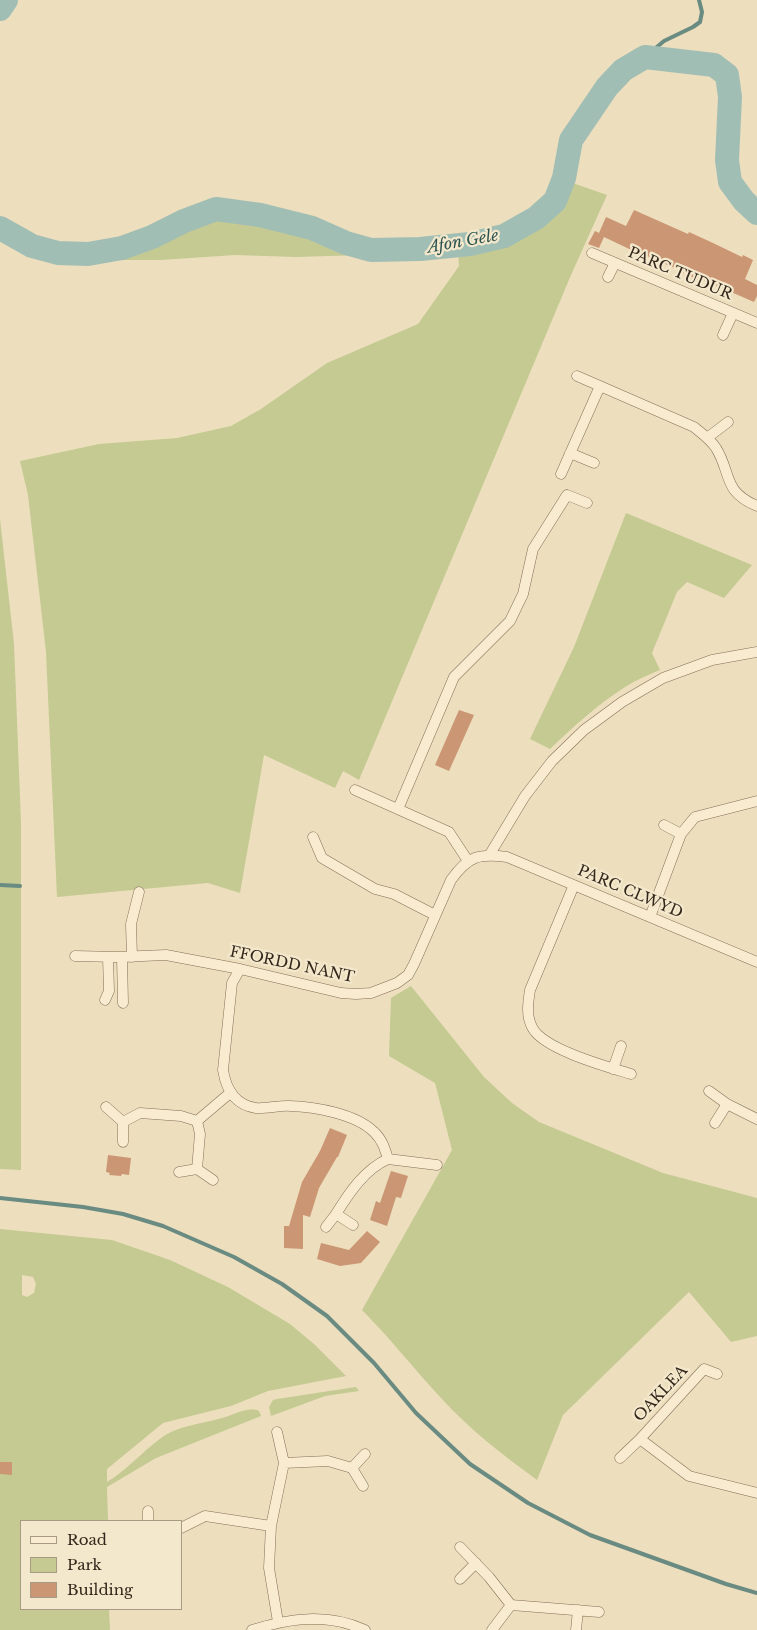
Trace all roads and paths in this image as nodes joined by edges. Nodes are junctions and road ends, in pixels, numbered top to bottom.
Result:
1 (592, 254) dead end
2 (615, 263) junction
3 (608, 277) dead end
4 (732, 313) junction
5 (757, 323) edge
6 (723, 335) dead end
7 (577, 376) dead end
8 (600, 386) junction
9 (728, 422) dead end
10 (707, 438) junction
11 (570, 453) junction
12 (594, 463) dead end
13 (561, 474) dead end
14 (587, 504) dead end
15 (757, 506) edge
16 (757, 652) edge
17 (355, 790) dead end
18 (757, 801) edge
19 (398, 809) junction
20 (664, 825) dead end
21 (681, 834) junction
22 (313, 837) dead end
23 (490, 854) junction
24 (468, 861) junction
25 (574, 885) junction
26 (138, 892) dead end
27 (435, 915) junction
28 (650, 917) junction
29 (75, 956) dead end
30 (108, 957) junction
31 (127, 957) junction
32 (757, 962) edge
33 (240, 969) junction
34 (105, 1000) dead end
35 (122, 1003) dead end
36 (621, 1046) dead end
37 (613, 1069) junction
38 (631, 1074) dead end
39 (709, 1090) dead end
40 (230, 1093) junction
41 (727, 1104) junction
42 (106, 1107) dead end
43 (757, 1119) edge
44 (196, 1121) junction
45 (123, 1122) junction
46 (715, 1124) dead end
47 (123, 1142) dead end
48 (388, 1159) junction
49 (437, 1165) dead end
50 (197, 1169) junction
51 (179, 1172) dead end
52 (213, 1180) dead end
53 (336, 1214) junction
54 (353, 1225) dead end
55 (326, 1226) dead end
56 (712, 1360) dead end
57 (704, 1369) junction
58 (717, 1374) dead end
59 (277, 1432) dead end
60 (640, 1439) junction
61 (365, 1454) dead end
62 (620, 1458) dead end
63 (284, 1463) junction
64 (352, 1468) junction
65 (363, 1486) dead end
66 (757, 1493) edge
67 (271, 1526) junction
68 (182, 1528) edge
69 (460, 1547) dead end
70 (476, 1563) junction
71 (460, 1580) dead end
72 (511, 1605) junction
73 (578, 1610) junction
74 (599, 1612) dead end
75 (278, 1622) junction
76 (352, 1627) edge
77 (252, 1630) edge
78 (365, 1630) edge
79 (492, 1630) edge
80 (576, 1630) edge

1 - 2 street, PARC TUDUR
2 - 3 street
2 - 4 street, PARC TUDUR
4 - 5 street, PARC TUDUR
4 - 6 street
7 - 8 street
8 - 10 street
8 - 11 street
9 - 10 street
10 - 15 street
11 - 12 street
11 - 13 street
14 - 19 street
16 - 23 street
17 - 19 street
18 - 21 street
19 - 24 street
20 - 21 street
21 - 28 street
22 - 27 street
23 - 24 street
23 - 25 street, PARC CLWYD
24 - 27 street, FFORDD NANT
25 - 28 street, PARC CLWYD
25 - 37 street
26 - 31 street
27 - 33 street, FFORDD NANT
28 - 32 street, PARC CLWYD
29 - 30 street, FFORDD NANT
30 - 31 street, FFORDD NANT
30 - 34 street
31 - 33 street, FFORDD NANT
31 - 35 street
33 - 40 street
36 - 37 street
37 - 38 street
39 - 41 street
40 - 44 street
40 - 48 street
41 - 43 street
41 - 46 street
42 - 45 street
44 - 45 street
44 - 50 street
45 - 47 street
48 - 49 street
48 - 53 street
50 - 51 street
50 - 52 street
53 - 54 street
53 - 55 street
56 - 57 street, OAKLEA
57 - 58 street, OAKLEA
57 - 60 street, OAKLEA
59 - 63 street
60 - 62 street, OAKLEA
60 - 66 street, OAKLEA
61 - 64 street
63 - 64 street
63 - 67 street
64 - 65 street
67 - 68 street
67 - 75 street
69 - 70 street
70 - 71 street
70 - 72 street
72 - 73 street
72 - 79 street
73 - 74 street
73 - 80 street
75 - 76 street
75 - 77 street
76 - 78 street

